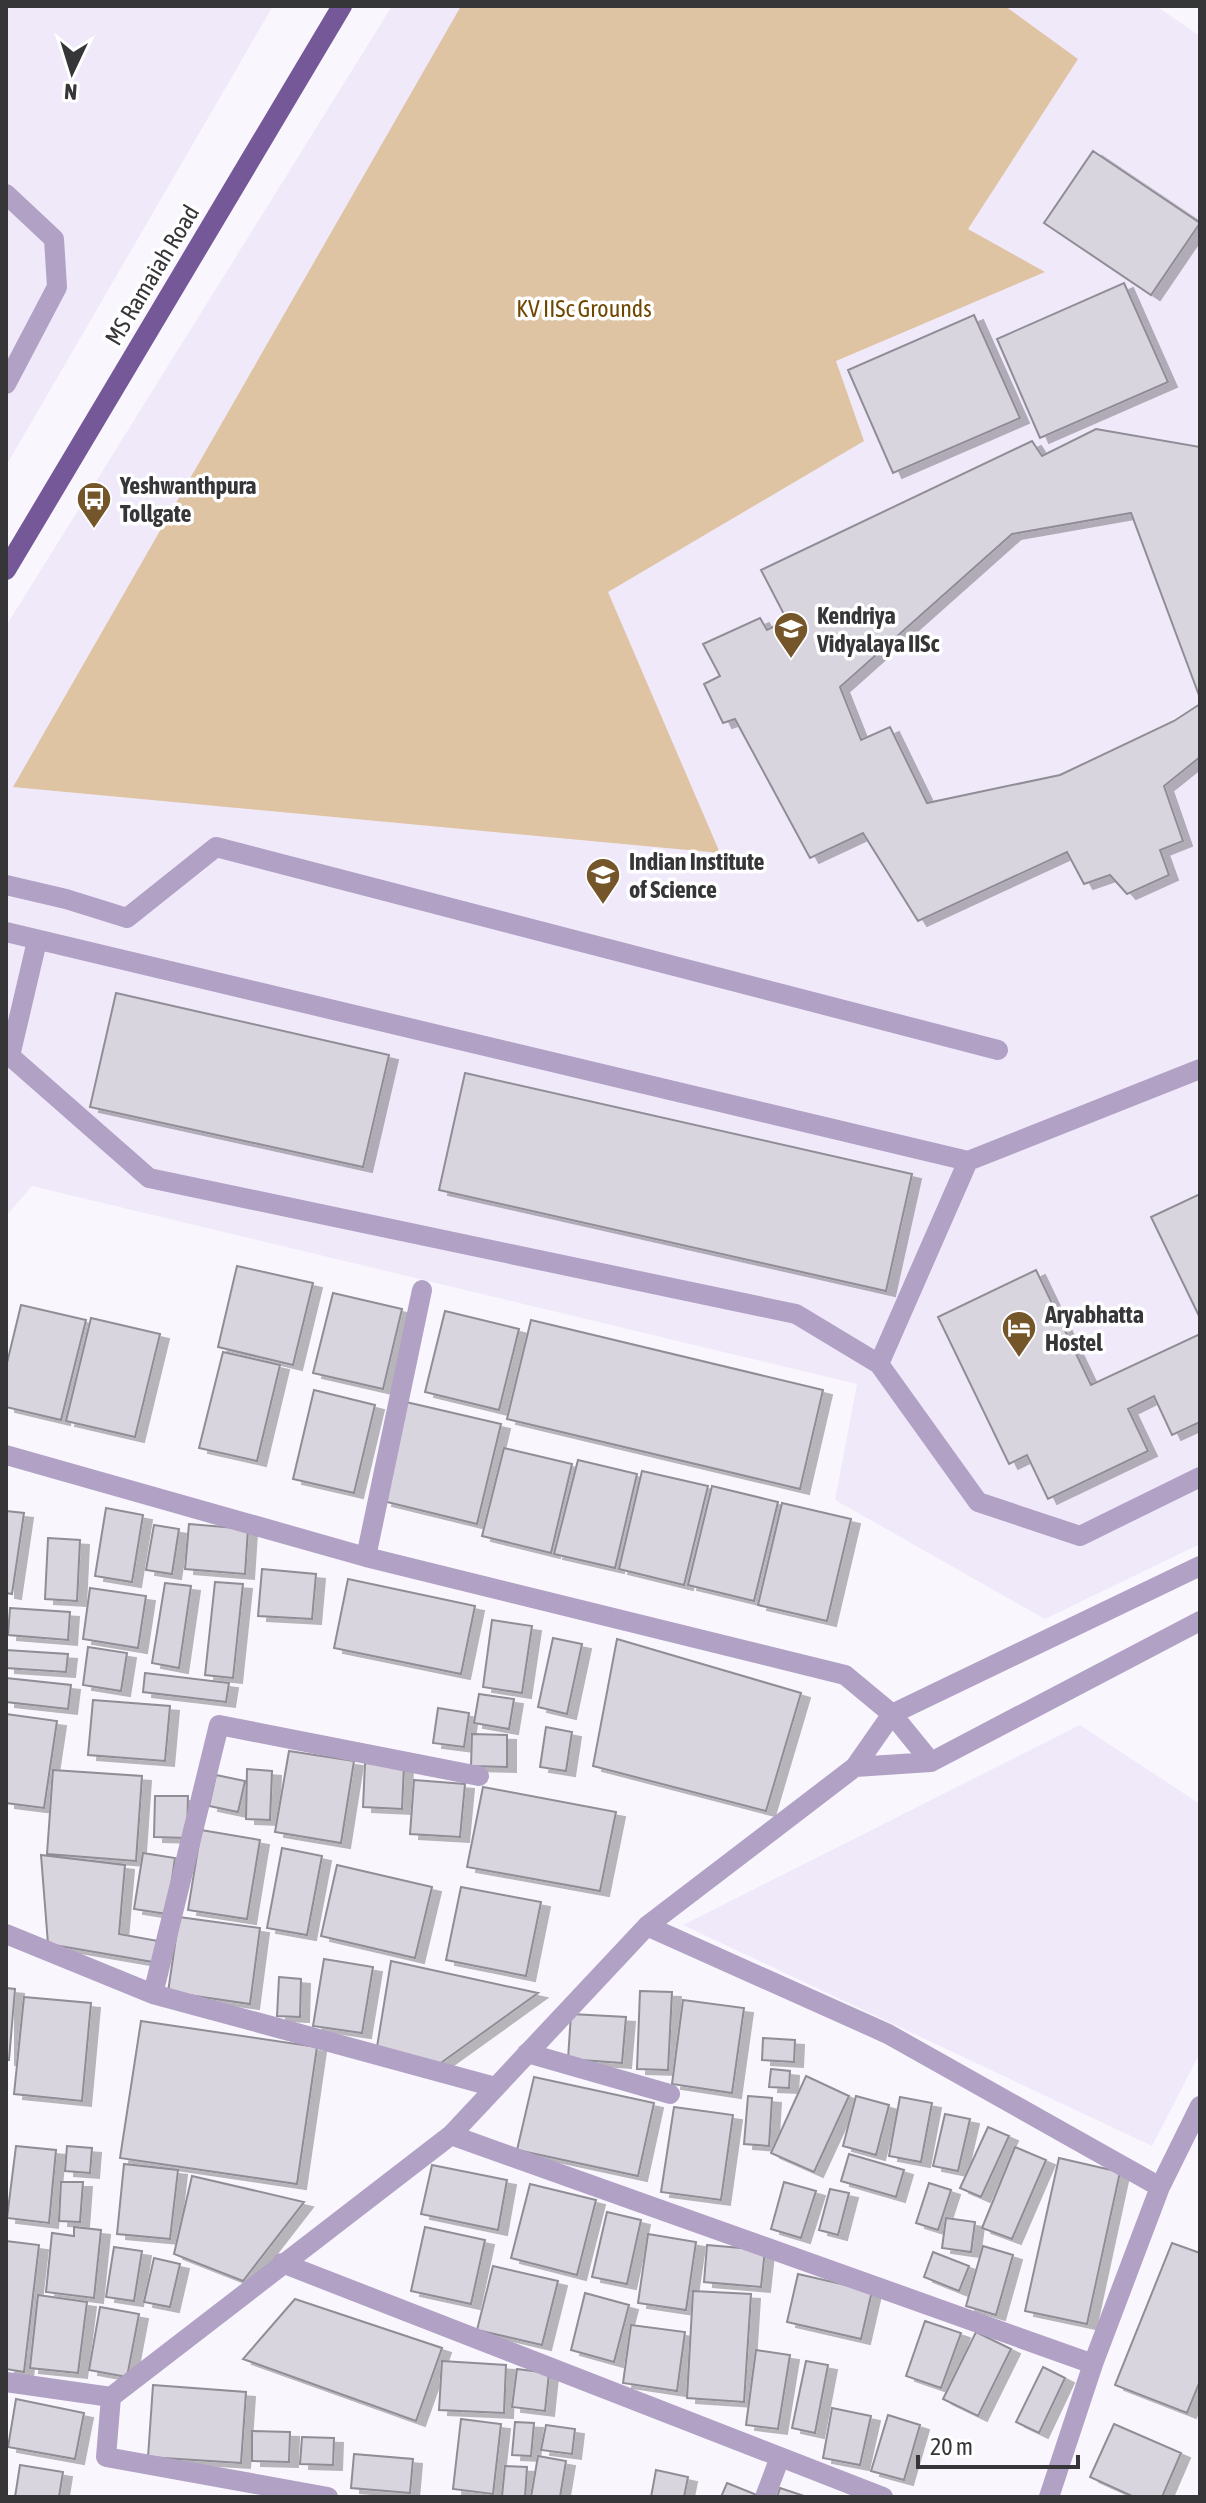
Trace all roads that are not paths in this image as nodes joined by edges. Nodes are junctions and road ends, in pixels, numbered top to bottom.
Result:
1 (342, 6) edge
2 (6, 194) edge
3 (6, 384) edge
4 (6, 570) edge
5 (6, 885) edge
6 (6, 932) edge
7 (37, 941) junction
8 (998, 1050) dead end
9 (1200, 1069) edge
10 (968, 1161) junction
11 (422, 1290) dead end
12 (879, 1364) junction
13 (6, 1455) edge
14 (1200, 1477) edge
15 (366, 1557) junction
16 (1200, 1566) edge
17 (1200, 1621) edge
18 (892, 1714) junction
19 (931, 1762) junction
20 (855, 1767) junction
21 (479, 1776) dead end
22 (647, 1926) junction
23 (6, 1934) edge
24 (153, 1994) junction
25 (527, 2053) junction
26 (495, 2087) junction
27 (670, 2094) dead end
28 (1200, 2106) edge
29 (451, 2135) junction
30 (1160, 2187) junction
31 (282, 2263) junction
32 (1093, 2364) junction
33 (6, 2382) edge
34 (111, 2397) junction
35 (780, 2457) junction
36 (328, 2497) edge
37 (765, 2497) edge
38 (883, 2497) edge
39 (1049, 2497) edge

1 - 4 main road, MS Ramaiah Road
2 - 3 street
5 - 8 street
6 - 7 street
7 - 10 street
7 - 12 street
9 - 10 street
10 - 12 street
11 - 15 street
12 - 14 street
13 - 15 street
15 - 18 street
16 - 18 street
17 - 19 street
18 - 19 street
18 - 20 street
19 - 20 street
20 - 22 street
21 - 24 street
22 - 25 street
22 - 30 street
23 - 24 street
24 - 26 street
25 - 26 street
25 - 27 street
26 - 29 street
28 - 30 street
29 - 31 street
29 - 32 street
30 - 32 street
31 - 34 street
31 - 35 street
32 - 39 street
33 - 34 street
34 - 36 street
35 - 37 street
35 - 38 street

